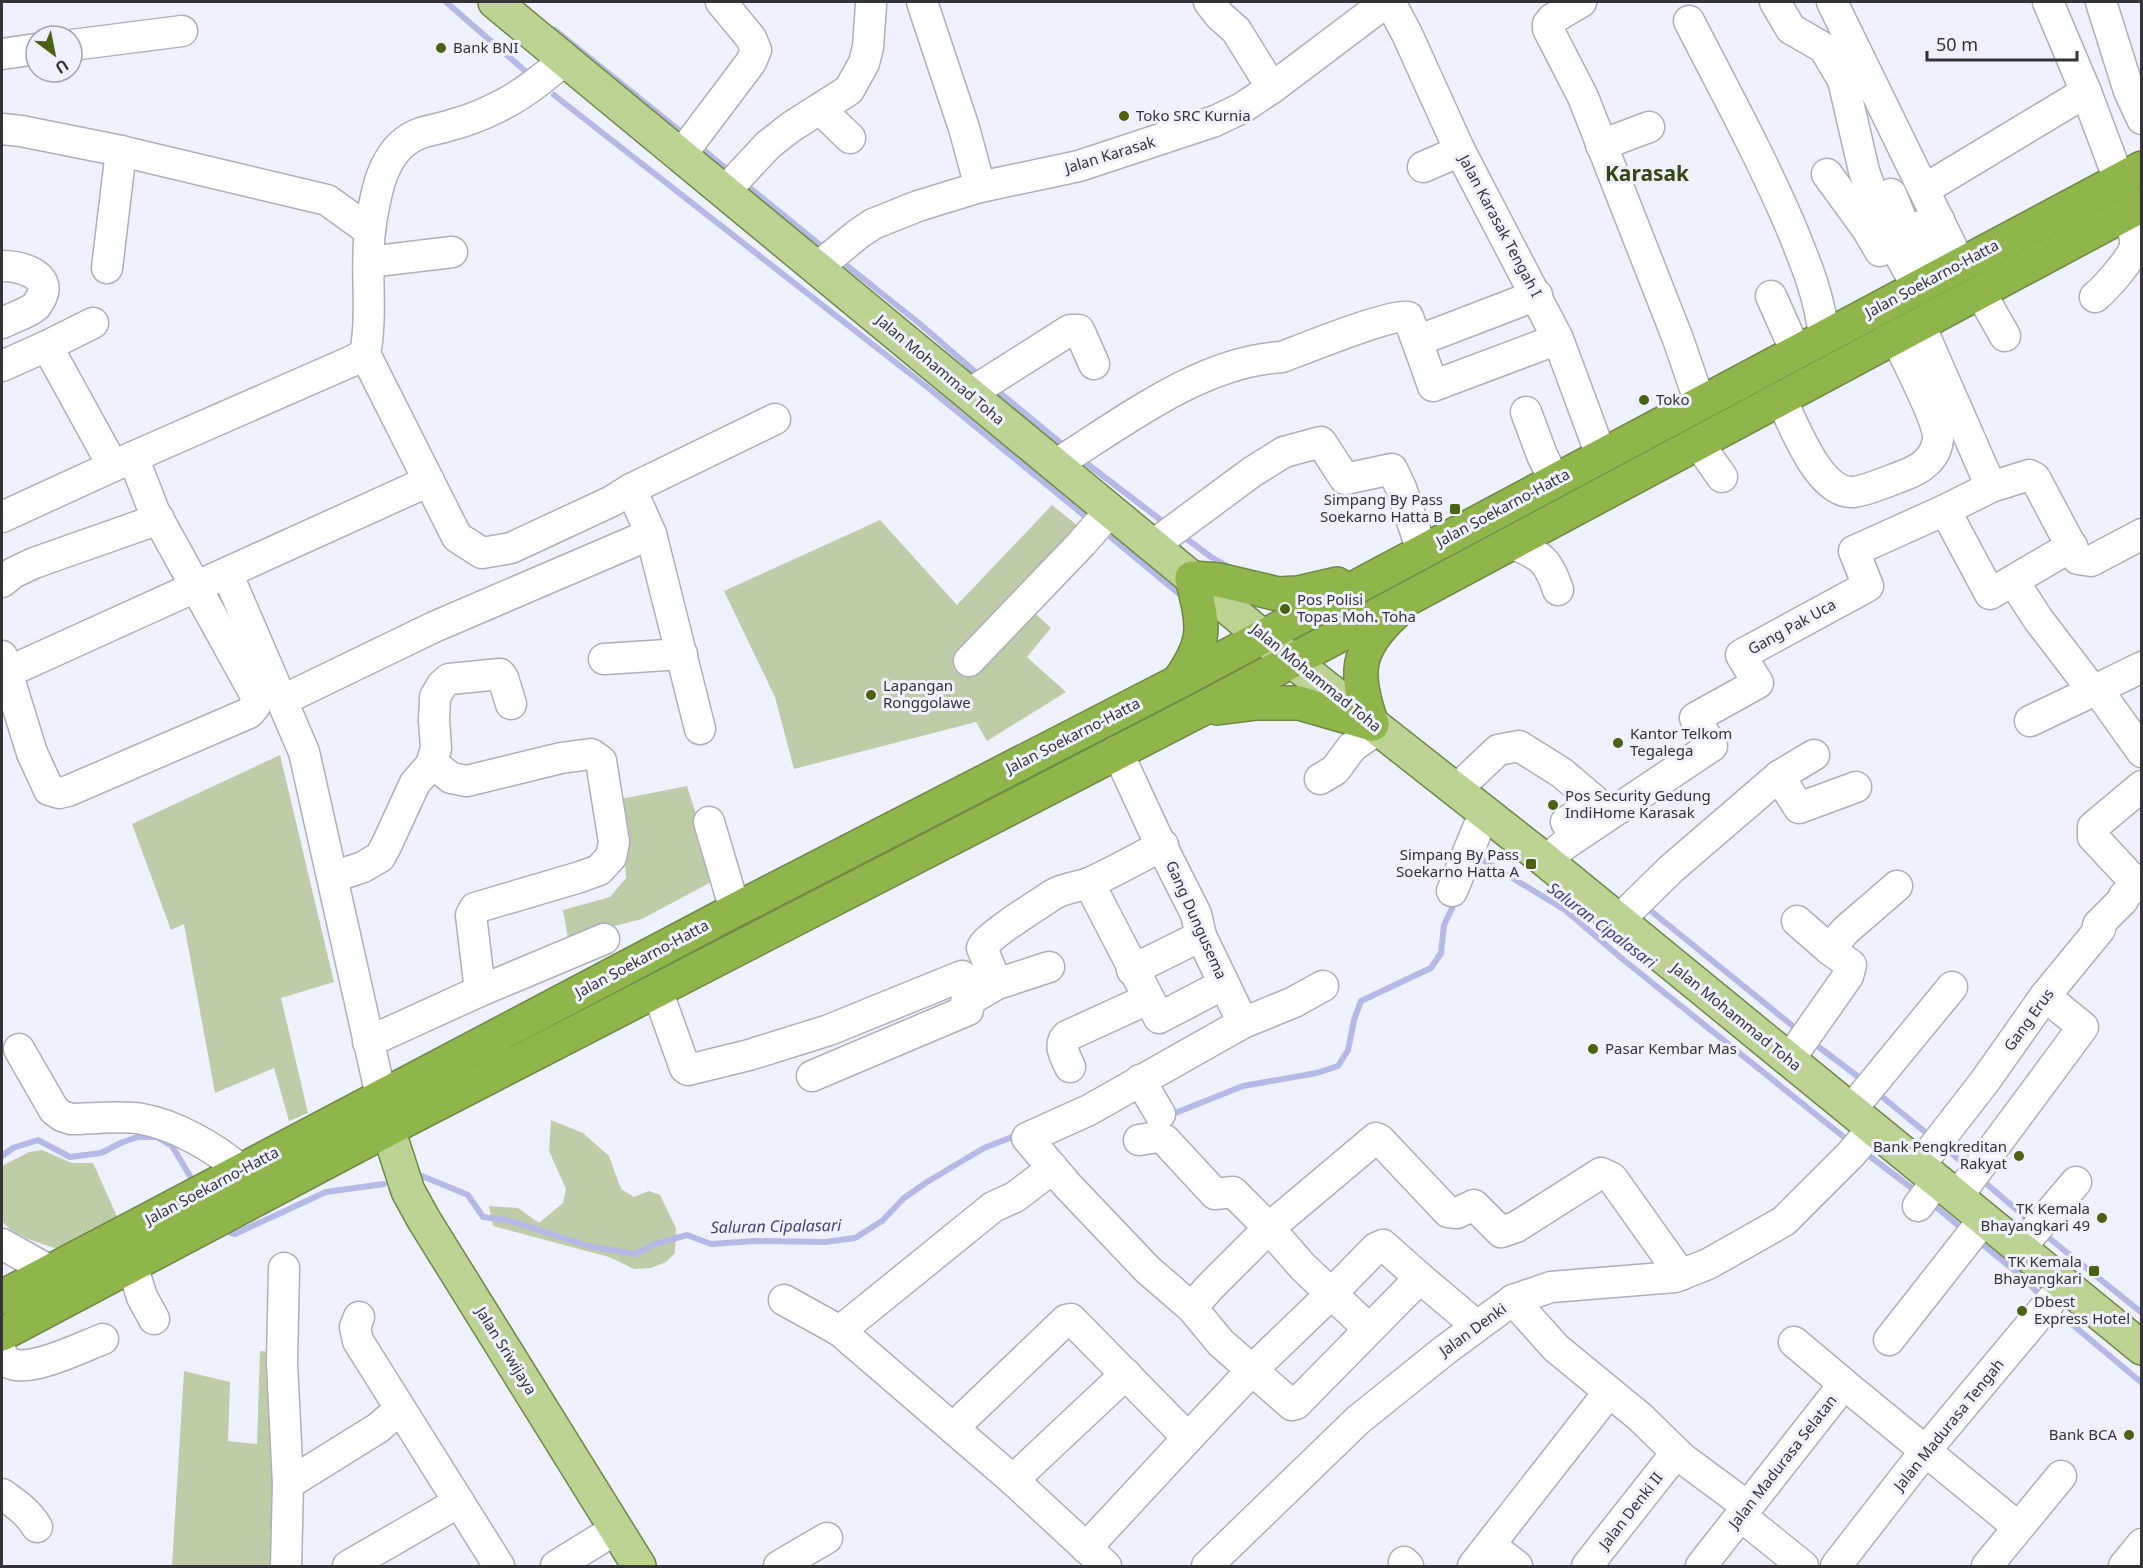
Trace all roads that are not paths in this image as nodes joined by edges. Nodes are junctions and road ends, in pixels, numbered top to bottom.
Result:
1 (721, 2) edge
2 (922, 2) edge
3 (1209, 2) edge
4 (1388, 2) edge
5 (1581, 2) edge
6 (1775, 2) edge
7 (1832, 2) edge
8 (2048, 2) edge
9 (2101, 2) edge
10 (500, 3) edge
11 (871, 5) dead end
12 (1689, 21) dead end
13 (182, 31) dead end
14 (84, 43) edge
15 (24, 51) edge
16 (2, 54) edge
17 (2130, 55) edge
18 (565, 60) junction
19 (1869, 76) junction
20 (1272, 88) junction
21 (2086, 93) junction
22 (821, 110) junction
23 (2141, 118) edge
24 (1649, 127) dead end
25 (2, 129) edge
26 (850, 138) dead end
27 (1601, 145) junction
28 (121, 151) junction
29 (1460, 151) junction
30 (681, 155) junction
31 (1423, 167) dead end
32 (1827, 174) dead end
33 (2130, 174) edge
34 (980, 187) junction
35 (1925, 189) junction
36 (724, 191) junction
37 (2134, 209) edge
38 (1926, 225) junction
39 (370, 231) junction
40 (452, 252) dead end
41 (369, 262) junction
42 (2, 266) edge
43 (107, 268) dead end
44 (818, 268) junction
45 (1929, 281) junction
46 (1980, 292) junction
47 (1537, 295) junction
48 (1771, 296) dead end
49 (2095, 297) dead end
50 (2, 323) edge
51 (93, 323) dead end
52 (1908, 331) junction
53 (2005, 336) dead end
54 (1558, 339) junction
55 (1417, 341) junction
56 (1810, 344) junction
57 (47, 346) junction
58 (365, 354) junction
59 (1094, 364) dead end
60 (2, 366) edge
61 (969, 394) junction
62 (1780, 399) junction
63 (1700, 403) junction
64 (1526, 412) dead end
65 (775, 418) dead end
66 (1698, 443) junction
67 (1601, 455) junction
68 (123, 462) junction
69 (1055, 465) junction
70 (1722, 477) dead end
71 (1554, 480) junction
72 (429, 481) junction
73 (1991, 487) junction
74 (631, 489) junction
75 (1945, 510) junction
76 (1110, 511) junction
77 (2, 517) edge
78 (159, 519) junction
79 (651, 534) junction
80 (1512, 543) junction
81 (2138, 545) edge
82 (1152, 546) junction
83 (2072, 546) junction
84 (1422, 551) junction
85 (482, 553) junction
86 (1394, 567) junction
87 (227, 573) junction
88 (1192, 578) junction
89 (2, 582) edge
90 (2014, 582) junction
91 (196, 587) junction
92 (1558, 590) dead end
93 (1416, 595) junction
94 (492, 602) junction
95 (1262, 636) junction
96 (682, 654) junction
97 (604, 659) dead end
98 (1291, 660) junction
99 (969, 661) dead end
100 (5, 664) edge
101 (2142, 667) edge
102 (1178, 682) junction
103 (2095, 690) junction
104 (284, 700) junction
105 (511, 704) dead end
106 (1200, 710) junction
107 (2030, 720) dead end
108 (1375, 726) junction
109 (700, 729) dead end
110 (1117, 751) junction
111 (2142, 752) edge
112 (1814, 755) dead end
113 (431, 765) junction
114 (1779, 776) junction
115 (1320, 779) dead end
116 (2142, 786) edge
117 (1856, 787) dead end
118 (1456, 790) junction
119 (1488, 815) junction
120 (709, 822) dead end
121 (1163, 845) junction
122 (1537, 855) junction
123 (333, 878) junction
124 (2139, 882) edge
125 (1089, 883) junction
126 (1897, 886) dead end
127 (1452, 891) dead end
128 (735, 910) junction
129 (1618, 921) junction
130 (1797, 921) dead end
131 (1201, 936) junction
132 (604, 939) dead end
133 (1829, 949) junction
134 (1049, 967) dead end
135 (1132, 970) junction
136 (1224, 984) junction
137 (1323, 986) dead end
138 (1952, 987) dead end
139 (657, 990) junction
140 (480, 991) junction
141 (985, 992) junction
142 (2045, 996) junction
143 (1148, 999) junction
144 (1243, 1023) junction
145 (818, 1034) junction
146 (368, 1042) junction
147 (19, 1049) dead end
148 (1789, 1060) junction
149 (1070, 1068) dead end
150 (1138, 1081) junction
151 (381, 1096) junction
152 (1160, 1114) dead end
153 (388, 1129) junction
154 (1859, 1134) junction
155 (1139, 1140) dead end
156 (1053, 1168) junction
157 (241, 1170) junction
158 (2076, 1182) dead end
159 (1933, 1187) junction
160 (1984, 1219) junction
161 (1269, 1228) junction
162 (2, 1244) edge
163 (2020, 1248) junction
164 (132, 1265) junction
165 (284, 1268) dead end
166 (50, 1271) junction
167 (1681, 1275) junction
168 (1420, 1278) junction
169 (2064, 1285) junction
170 (1331, 1294) junction
171 (2, 1297) edge
172 (783, 1300) dead end
173 (1513, 1300) junction
174 (1192, 1308) junction
175 (359, 1317) dead end
176 (154, 1319) dead end
177 (1477, 1326) junction
178 (1369, 1329) junction
179 (840, 1331) junction
180 (2, 1334) edge
181 (102, 1339) dead end
182 (1889, 1340) dead end
183 (1794, 1342) dead end
184 (2142, 1348) edge
185 (2, 1354) edge
186 (1252, 1370) junction
187 (1126, 1374) junction
188 (1844, 1384) junction
189 (1609, 1392) junction
190 (400, 1409) junction
191 (953, 1428) junction
192 (1188, 1438) junction
193 (1926, 1450) junction
194 (1679, 1457) junction
195 (2061, 1476) dead end
196 (1012, 1480) junction
197 (288, 1484) junction
198 (2, 1494) edge
199 (459, 1502) junction
200 (1744, 1511) junction
201 (37, 1527) dead end
202 (2018, 1527) junction
203 (616, 1529) junction
204 (827, 1538) dead end
205 (2142, 1545) edge
206 (1481, 1556) edge
207 (1096, 1557) edge
208 (286, 1566) edge
209 (348, 1566) edge
210 (499, 1566) edge
211 (556, 1566) edge
212 (639, 1566) edge
213 (779, 1566) edge
214 (1207, 1566) edge
215 (1517, 1566) edge
216 (1587, 1566) edge
217 (1701, 1566) edge
218 (1803, 1566) edge
219 (1836, 1566) edge
220 (1987, 1566) edge
221 (2124, 1566) edge

1 - 30 street
2 - 34 street
3 - 20 street
4 - 20 street, Jalan Karasak
4 - 29 street, Jalan Karasak Tengah I
5 - 27 street
6 - 45 street
7 - 19 street
8 - 21 street
9 - 17 street
10 - 18 main road, Jalan Mohammad Toha
11 - 22 street
12 - 56 street
13 - 14 street
15 - 16 street
17 - 23 street
18 - 30 main road, Jalan Mohammad Toha
18 - 39 street
19 - 35 street
19 - 38 street
20 - 34 street, Jalan Karasak
21 - 33 street
21 - 35 street
22 - 26 street
22 - 36 street
24 - 27 street
25 - 28 street
27 - 63 street
28 - 39 street
28 - 43 street
29 - 31 street
29 - 47 street, Jalan Karasak Tengah I
30 - 36 main road, Jalan Mohammad Toha
32 - 45 street
33 - 45 highway, Jalan Soekarno-Hatta
34 - 44 street, Jalan Karasak
35 - 38 street
36 - 44 main road, Jalan Mohammad Toha
37 - 46 highway
37 - 49 street
38 - 45 street
39 - 41 street
40 - 41 street
41 - 58 street
42 - 50 street
44 - 61 main road, Jalan Mohammad Toha
45 - 56 highway, Jalan Soekarno-Hatta
46 - 52 highway
46 - 53 street
47 - 54 street, Jalan Karasak Tengah I
47 - 55 street
48 - 56 street
51 - 57 street
52 - 62 highway
52 - 62 street
52 - 73 street
54 - 55 street
54 - 67 street, Jalan Karasak Tengah I
55 - 69 street
56 - 63 highway, Jalan Soekarno-Hatta
57 - 60 street
57 - 68 street
58 - 68 street
58 - 72 street
59 - 61 street
61 - 69 main road, Jalan Mohammad Toha
62 - 66 highway
63 - 67 highway, Jalan Soekarno-Hatta
64 - 71 street
65 - 74 street
66 - 70 street
66 - 80 highway
67 - 71 highway, Jalan Soekarno-Hatta
68 - 77 street
68 - 78 street
69 - 76 main road, Jalan Mohammad Toha
71 - 84 highway, Jalan Soekarno-Hatta
72 - 85 street
72 - 87 street
73 - 75 street
73 - 83 street
74 - 79 street
74 - 85 street
75 - 90 street
75 - 122 street, Gang Pak Uca
76 - 82 main road, Jalan Mohammad Toha
76 - 99 street
78 - 89 street
78 - 91 street
79 - 94 street
79 - 96 street
80 - 92 street
80 - 93 highway
81 - 83 street
82 - 84 street
82 - 88 main road, Jalan Mohammad Toha
83 - 90 street
84 - 86 highway, Jalan Soekarno-Hatta
85 - 94 street
86 - 88 highway
86 - 95 highway, Jalan Soekarno-Hatta
87 - 91 street
87 - 104 street
88 - 95 main road, Jalan Mohammad Toha
88 - 102 highway
90 - 103 street
91 - 100 street
91 - 100 street
93 - 98 highway
93 - 108 highway
94 - 104 street
95 - 98 main road, Jalan Mohammad Toha
95 - 102 highway, Jalan Soekarno-Hatta
96 - 97 street
96 - 109 street
98 - 106 highway
98 - 108 main road, Jalan Mohammad Toha
101 - 103 street
102 - 128 highway, Jalan Soekarno-Hatta
103 - 107 street
103 - 111 street
104 - 123 street
105 - 113 street
106 - 108 highway
106 - 110 highway
108 - 115 street
108 - 118 main road, Jalan Mohammad Toha
110 - 121 street, Gang Dungusema
110 - 139 highway
112 - 114 street
113 - 123 street
113 - 140 street
114 - 117 street
114 - 129 street
116 - 124 street
118 - 119 main road, Jalan Mohammad Toha
118 - 122 street
119 - 122 main road, Jalan Mohammad Toha
119 - 127 street
120 - 128 street
121 - 125 street
121 - 131 street, Gang Dungusema
122 - 129 main road, Jalan Mohammad Toha
123 - 146 street
124 - 142 street, Gang Erus
125 - 135 street
125 - 141 street
126 - 133 street
128 - 151 highway, Jalan Soekarno-Hatta
129 - 148 main road, Jalan Mohammad Toha
130 - 133 street
131 - 135 street
131 - 136 street, Gang Dungusema
132 - 140 street
133 - 148 street
134 - 141 street
135 - 143 street
136 - 143 street
136 - 144 street, Gang Dungusema
137 - 144 street
138 - 154 street, Jalan Denki
139 - 145 street
139 - 153 highway
140 - 146 street
141 - 145 street
141 - 145 street
142 - 159 street, Gang Erus
142 - 159 street
143 - 149 street
144 - 150 street
146 - 151 street
147 - 157 street
148 - 154 main road, Jalan Mohammad Toha
150 - 152 street
150 - 156 street
151 - 157 highway, Jalan Soekarno-Hatta
153 - 164 highway
153 - 203 main road, Jalan Sriwijaya
154 - 159 main road, Jalan Mohammad Toha
154 - 167 street, Jalan Denki
155 - 161 street
156 - 174 street
156 - 179 street
157 - 166 highway, Jalan Soekarno-Hatta
158 - 163 street
159 - 160 main road, Jalan Mohammad Toha
160 - 163 main road, Jalan Mohammad Toha
160 - 182 street
161 - 167 street
161 - 170 street
161 - 174 street
162 - 166 street
163 - 169 main road, Jalan Mohammad Toha
164 - 176 street
164 - 180 highway
165 - 197 street
166 - 171 highway, Jalan Soekarno-Hatta
167 - 173 street, Jalan Denki
168 - 170 street
168 - 177 street
168 - 178 street
169 - 184 main road, Jalan Mohammad Toha
169 - 193 street, Jalan Madurasa Tengah
170 - 178 street
170 - 186 street
172 - 179 street
173 - 177 street, Jalan Denki
173 - 189 street
174 - 186 street
175 - 190 street
177 - 214 street, Jalan Denki
178 - 186 street
179 - 191 street
181 - 185 street
183 - 188 street
186 - 192 street
187 - 191 street
187 - 192 street
187 - 196 street
188 - 193 street, Jalan Madurasa Selatan
188 - 200 street, Jalan Madurasa Selatan
189 - 194 street
189 - 206 street
190 - 197 street
190 - 199 street
191 - 196 street
192 - 207 street
193 - 202 street, Jalan Madurasa Selatan
193 - 219 street, Jalan Madurasa Tengah
194 - 200 street
194 - 216 street, Jalan Denki II
195 - 202 street
196 - 207 street
197 - 208 street
198 - 201 street
199 - 209 street
199 - 210 street
200 - 217 street, Jalan Madurasa Selatan
200 - 218 street
202 - 220 street
203 - 211 street
203 - 212 main road, Jalan Sriwijaya
204 - 213 street
205 - 221 street
206 - 215 street

